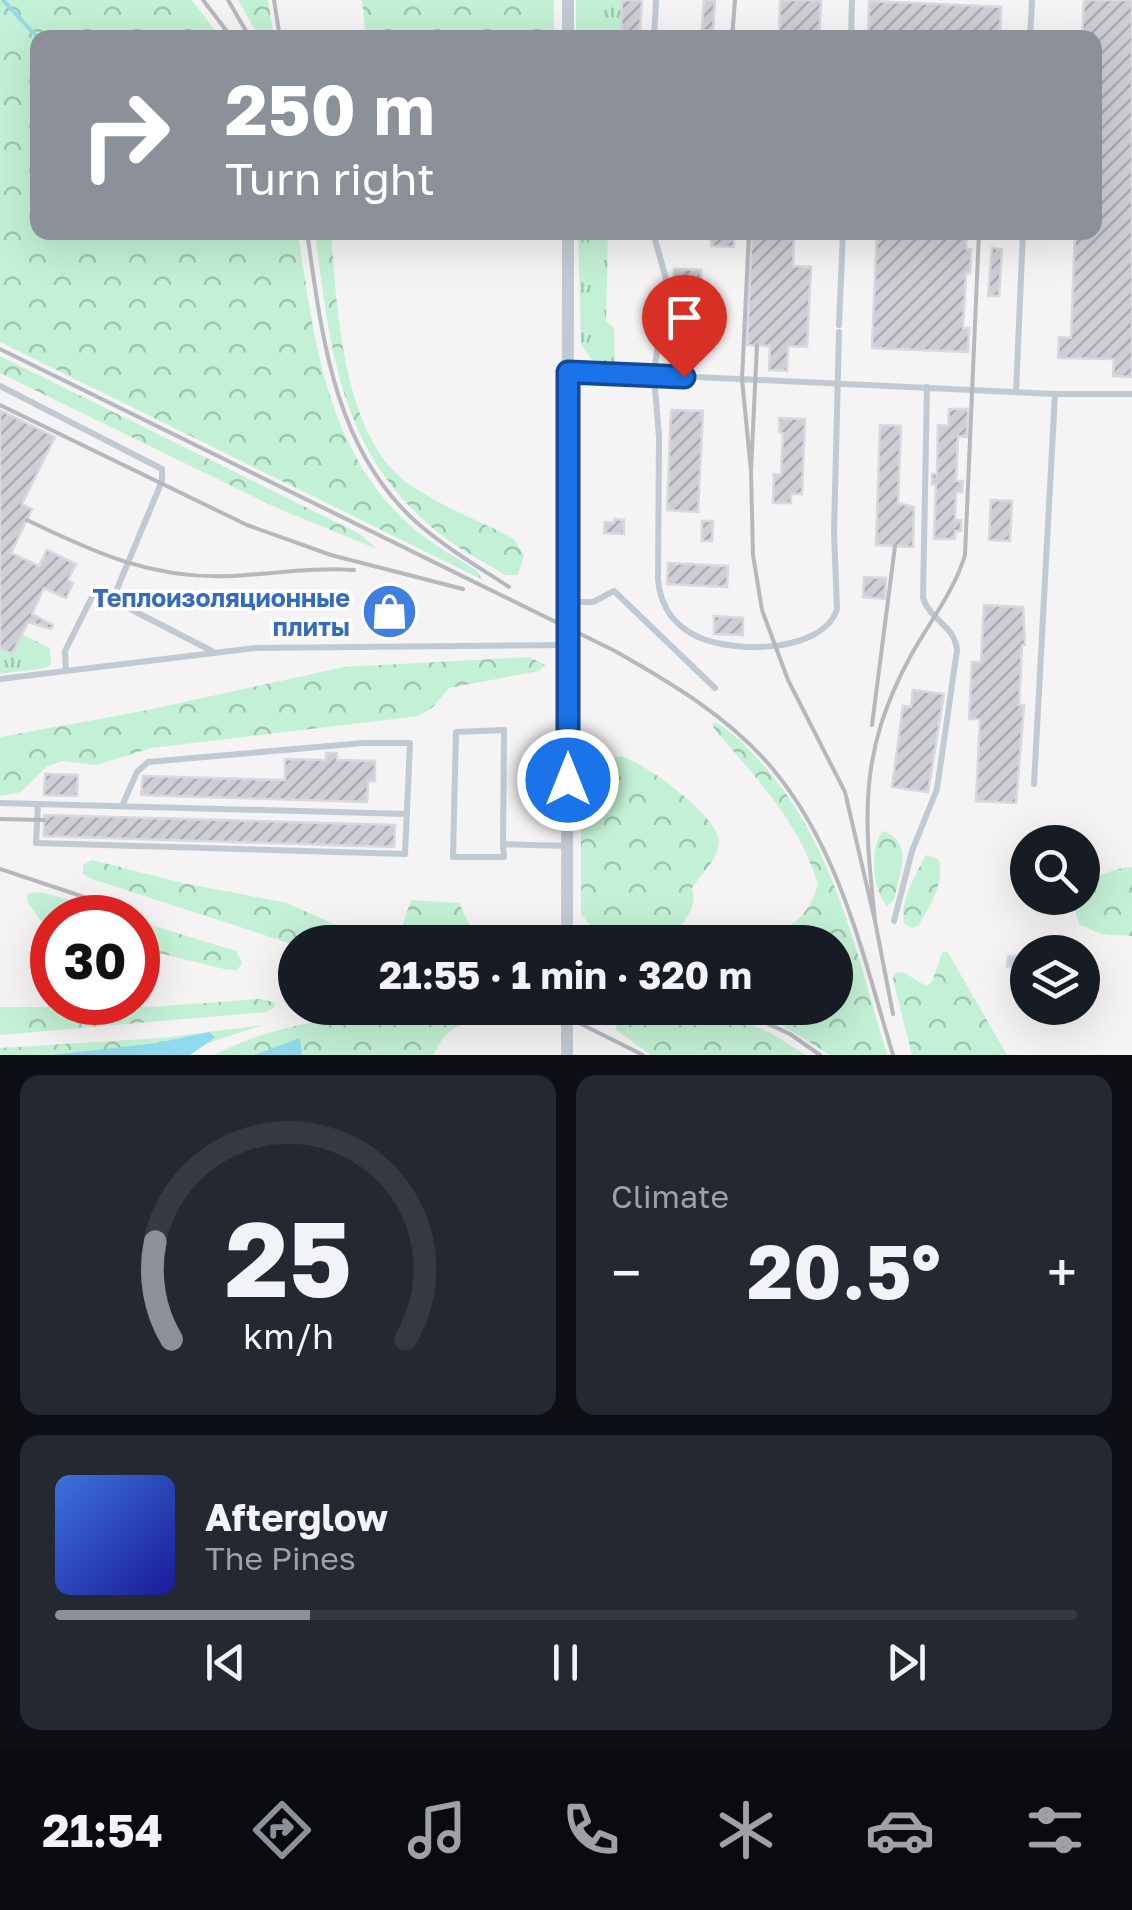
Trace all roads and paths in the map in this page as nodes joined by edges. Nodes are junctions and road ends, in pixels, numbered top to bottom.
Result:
1 (568, 0) edge
2 (656, 0) edge
3 (852, 0) edge
4 (1032, 0) edge
5 (568, 30) edge
6 (654, 30) edge
7 (851, 30) edge
8 (1030, 30) edge
9 (568, 240) edge
10 (654, 240) edge
11 (843, 240) edge
12 (1022, 240) edge
13 (568, 372) junction
14 (654, 376) junction
15 (837, 383) junction
16 (0, 386) edge
17 (928, 387) junction
18 (1016, 392) junction
19 (1055, 394) junction
20 (1132, 394) edge
21 (112, 600) junction
22 (568, 602) junction
23 (568, 645) junction
24 (214, 652) junction
25 (66, 672) junction
26 (0, 679) edge
27 (715, 688) dead end
28 (1034, 784) dead end
29 (0, 802) edge
30 (38, 804) junction
31 (122, 806) junction
32 (407, 814) junction
33 (503, 844) junction
34 (568, 846) junction
35 (894, 921) dead end
36 (568, 925) edge
37 (568, 1025) edge
38 (568, 1055) edge

1 - 5 street
2 - 6 lane
3 - 7 lane
4 - 8 lane
9 - 13 street
10 - 14 lane
11 - 15 lane
12 - 18 lane
13 - 14 lane
13 - 22 street
14 - 15 lane
14 - 15 lane
15 - 17 lane
16 - 21 lane
17 - 18 lane
17 - 35 lane
18 - 19 lane
19 - 20 lane
19 - 28 lane
21 - 24 lane
21 - 25 lane
22 - 23 street
22 - 27 lane
23 - 24 lane
23 - 34 street
24 - 25 lane
25 - 26 lane
29 - 30 lane
30 - 31 lane
30 - 32 lane
31 - 32 lane
31 - 32 lane
33 - 33 lane
33 - 34 lane
34 - 36 street
37 - 38 street

